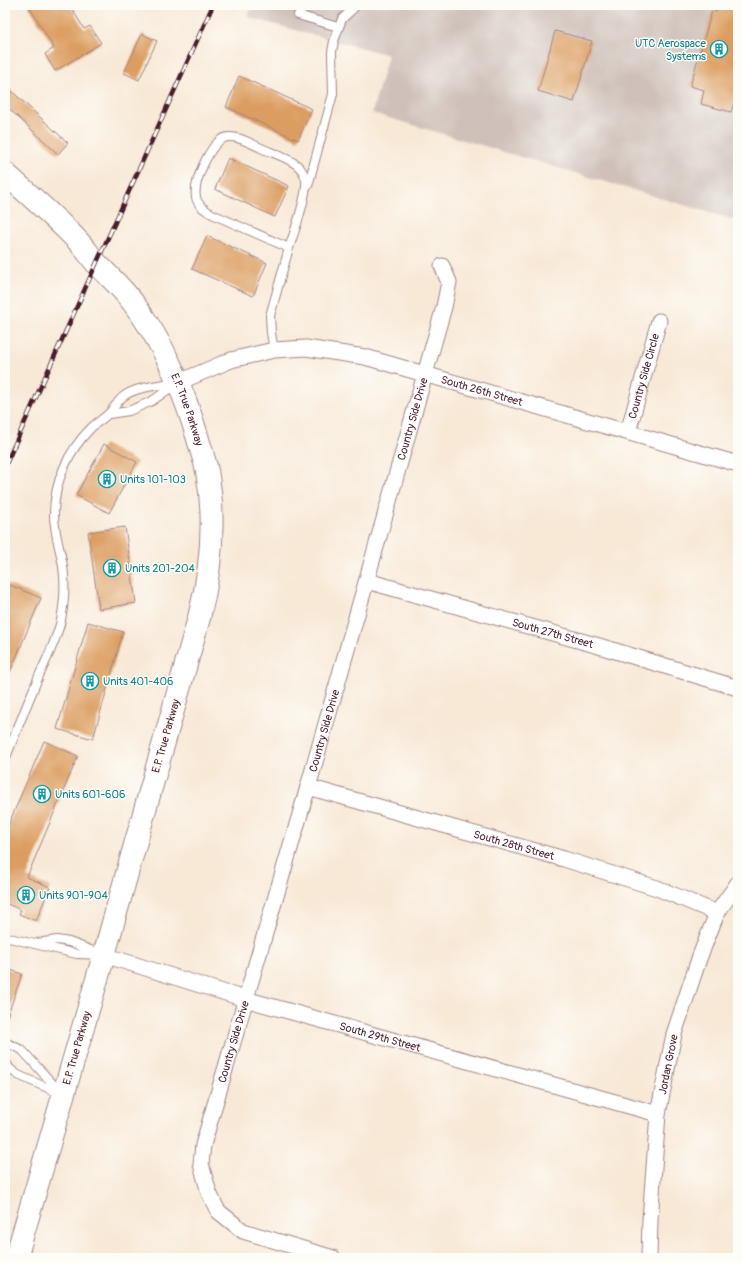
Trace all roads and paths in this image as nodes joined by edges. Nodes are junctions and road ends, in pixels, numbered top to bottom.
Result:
1 (356, 5) edge
2 (298, 15) dead end
3 (338, 27) junction
4 (5, 173) edge
5 (306, 192) junction
6 (289, 248) junction
7 (442, 266) dead end
8 (659, 320) dead end
9 (274, 350) junction
10 (424, 375) junction
11 (179, 382) junction
12 (109, 414) junction
13 (628, 432) junction
14 (738, 464) edge
15 (367, 581) junction
16 (738, 688) edge
17 (5, 760) edge
18 (308, 787) junction
19 (738, 883) edge
20 (718, 913) junction
21 (5, 937) edge
22 (104, 955) junction
23 (245, 999) junction
24 (5, 1042) edge
25 (5, 1061) edge
26 (63, 1095) junction
27 (658, 1114) junction
28 (16, 1258) edge
29 (333, 1258) edge
30 (649, 1258) edge

1 - 3 lane
2 - 3 lane
3 - 5 lane
4 - 11 main road, E.P. True Parkway
5 - 6 lane
5 - 6 lane
6 - 9 lane
7 - 10 street, Country Side Drive
8 - 13 street, Country Side Circle
9 - 10 street, South 26th Street
9 - 11 street, South 26th Street
10 - 13 street, South 26th Street
10 - 15 street, Country Side Drive
11 - 12 lane
11 - 12 lane
11 - 22 main road, E.P. True Parkway
12 - 17 lane
13 - 14 street, South 26th Street
15 - 16 street, South 27th Street
15 - 18 street, Country Side Drive
18 - 20 street, South 28th Street
18 - 23 street, Country Side Drive
19 - 20 street, Jordan Grove
20 - 27 street, Jordan Grove
21 - 22 lane
22 - 23 street, South 29th Street
22 - 26 main road, E.P. True Parkway
23 - 27 street, South 29th Street
23 - 29 street, Country Side Drive
24 - 26 lane
25 - 26 lane
26 - 28 main road, E.P. True Parkway
27 - 30 street, Jordan Grove

